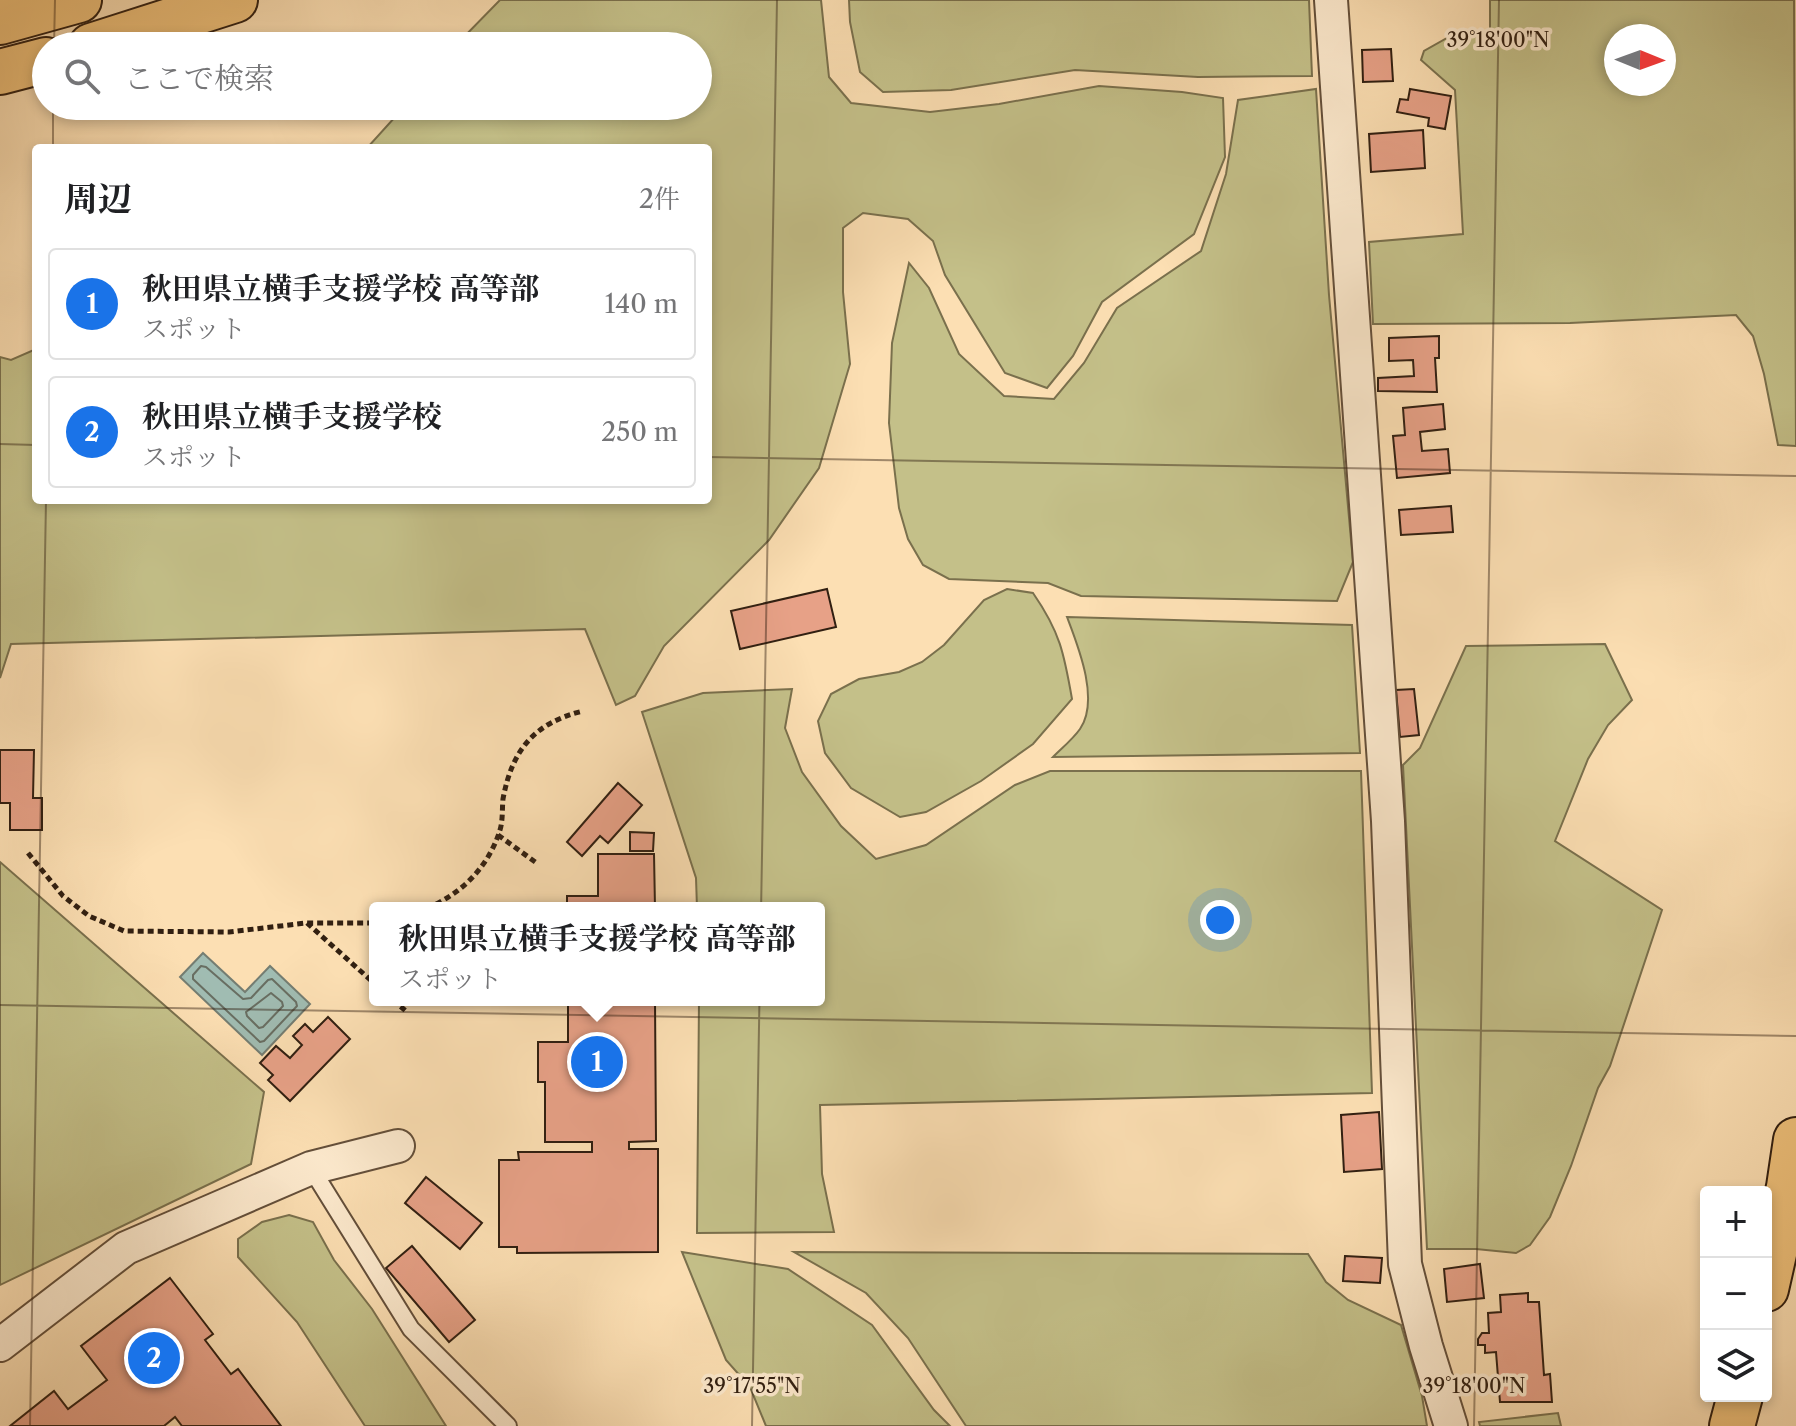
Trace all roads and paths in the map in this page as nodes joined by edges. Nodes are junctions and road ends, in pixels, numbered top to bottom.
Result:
1 (79, 0) edge
2 (235, 0) edge
3 (1331, 0) edge
4 (0, 22) edge
5 (135, 32) edge
6 (32, 64) edge
7 (0, 72) edge
8 (583, 711) dead end
9 (498, 835) junction
10 (28, 853) dead end
11 (538, 864) dead end
12 (437, 902) edge
13 (306, 923) junction
14 (369, 923) edge
15 (369, 979) edge
16 (400, 1006) edge
17 (407, 1012) dead end
18 (1796, 1140) edge
19 (398, 1146) dead end
20 (311, 1168) junction
21 (1772, 1259) edge
22 (0, 1345) edge
23 (1738, 1402) edge
24 (508, 1426) edge
25 (1451, 1426) edge
26 (1732, 1426) edge

1 - 4 main road
2 - 5 main road
3 - 25 street
6 - 7 main road
8 - 9 path
9 - 11 path
9 - 12 path
10 - 13 path
13 - 14 path
13 - 15 path
16 - 17 path
18 - 21 main road
19 - 20 street
20 - 22 street
20 - 24 lane
23 - 26 main road

